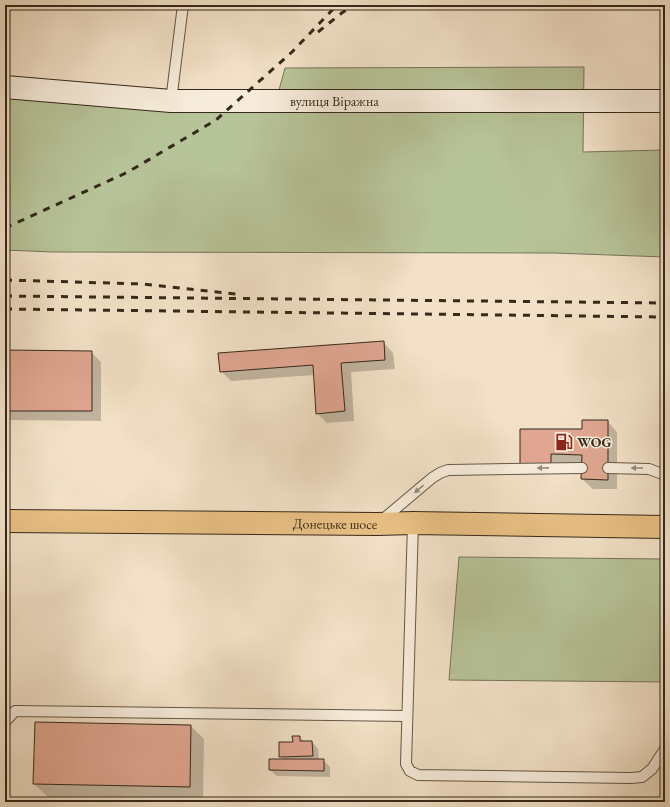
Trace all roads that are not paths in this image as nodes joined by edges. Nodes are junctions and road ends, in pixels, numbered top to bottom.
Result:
1 (183, 5) edge
2 (5, 86) edge
3 (171, 101) junction
4 (665, 101) edge
5 (582, 468) dead end
6 (608, 468) dead end
7 (665, 475) edge
8 (5, 521) edge
9 (413, 523) junction
10 (377, 524) junction
11 (665, 527) edge
12 (407, 716) junction
13 (5, 722) edge
14 (665, 749) edge

1 - 3 lane
2 - 3 main road, вулиця Віражна
3 - 4 main road, вулиця Віражна
5 -> 10 lane
7 -> 6 lane
8 - 10 main road, Донецьке шосе
9 - 10 main road, Донецьке шосе
9 - 11 main road, Донецьке шосе
9 - 12 lane
12 - 13 lane
12 - 14 lane

